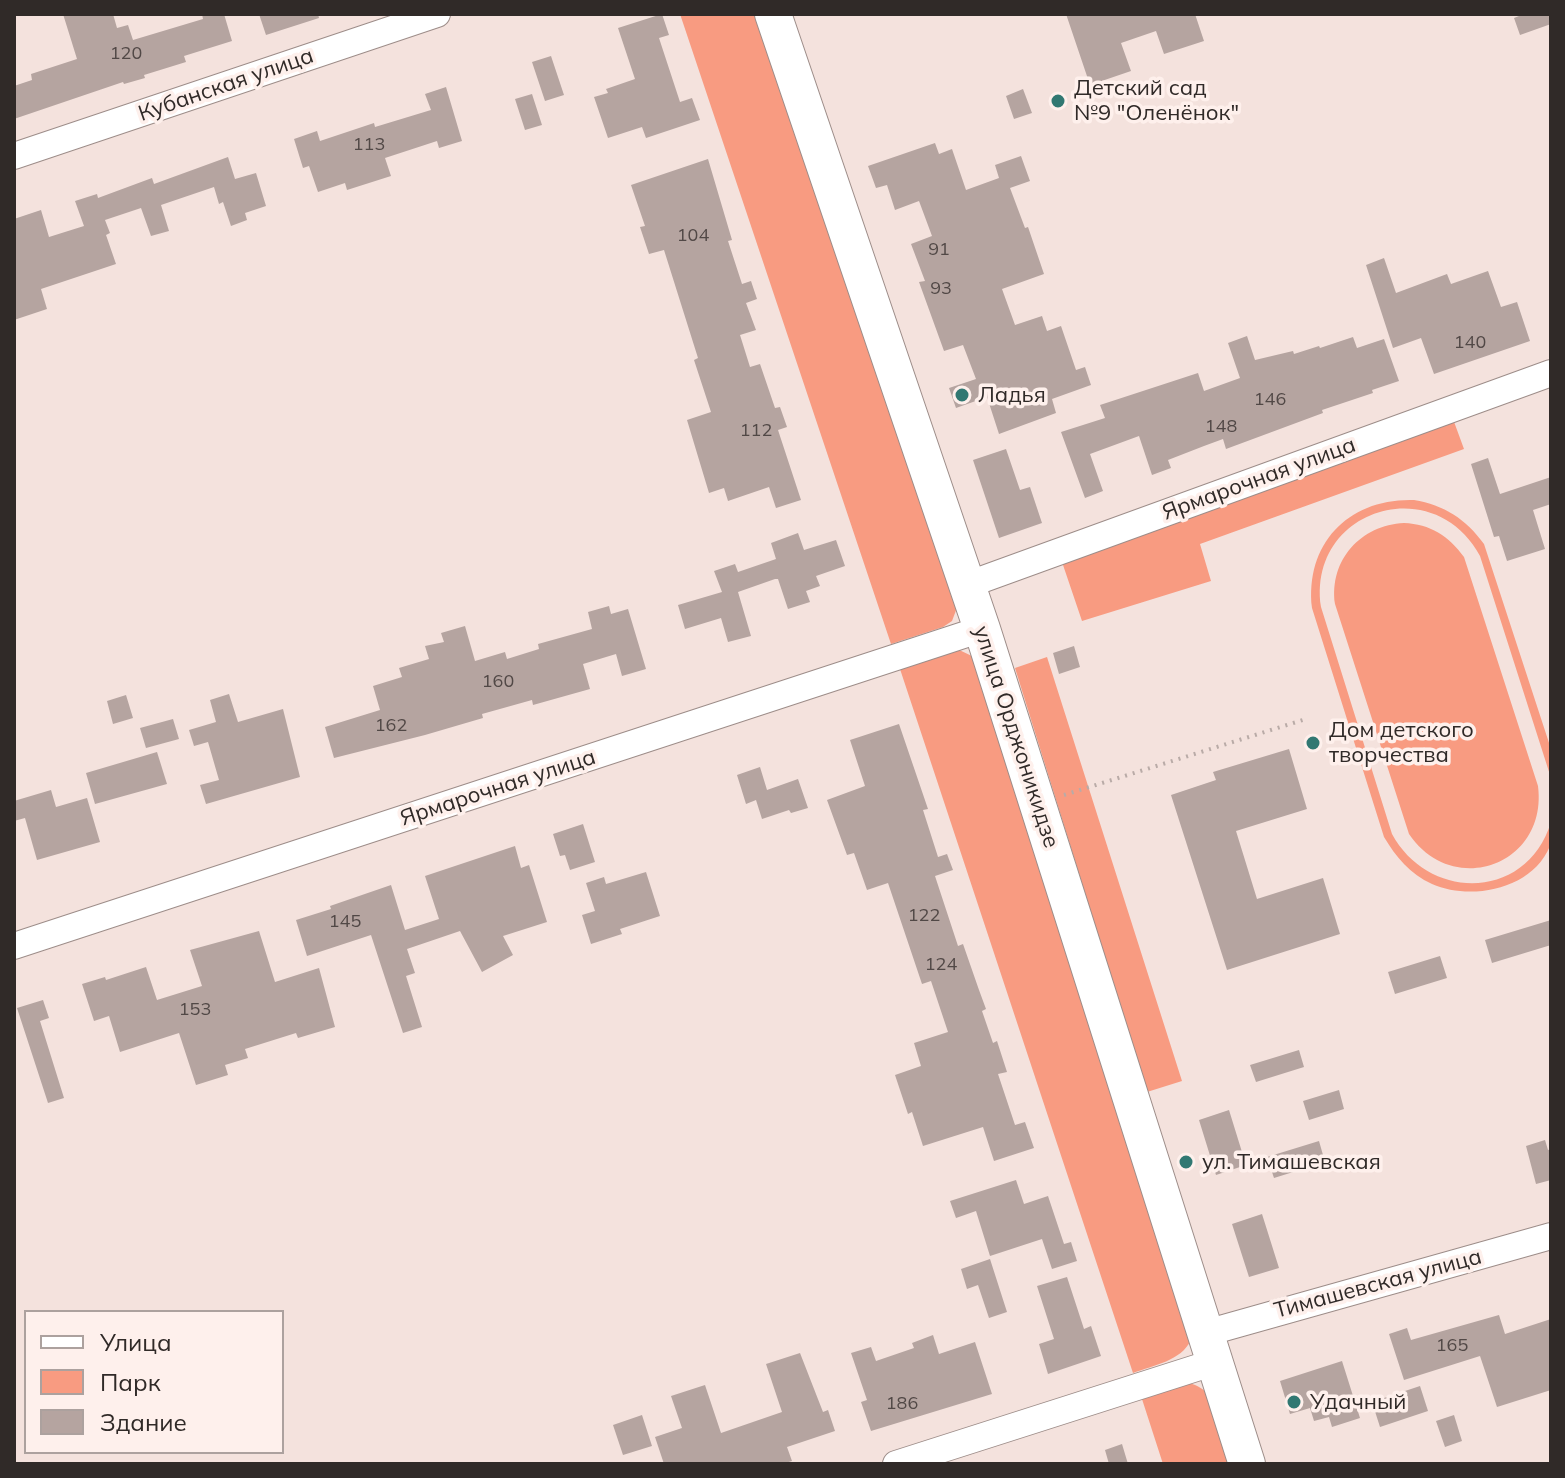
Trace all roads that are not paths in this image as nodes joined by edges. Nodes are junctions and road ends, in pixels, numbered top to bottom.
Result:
1 (437, 14) edge
2 (773, 14) edge
3 (14, 156) edge
4 (1551, 373) edge
5 (967, 585) junction
6 (982, 629) junction
7 (14, 946) edge
8 (1551, 1236) edge
9 (1210, 1348) junction
10 (896, 1464) edge
11 (1247, 1464) edge

1 - 3 street, Кубанская улица
2 - 5 main road, улица Орджоникидзе
4 - 5 street, Ярмарочная улица
5 - 6 main road, улица Орджоникидзе
6 - 7 street, Ярмарочная улица
6 - 9 main road, улица Орджоникидзе
8 - 9 street, Тимашевская улица
9 - 10 street, Тимашевская улица
9 - 11 main road, улица Орджоникидзе

